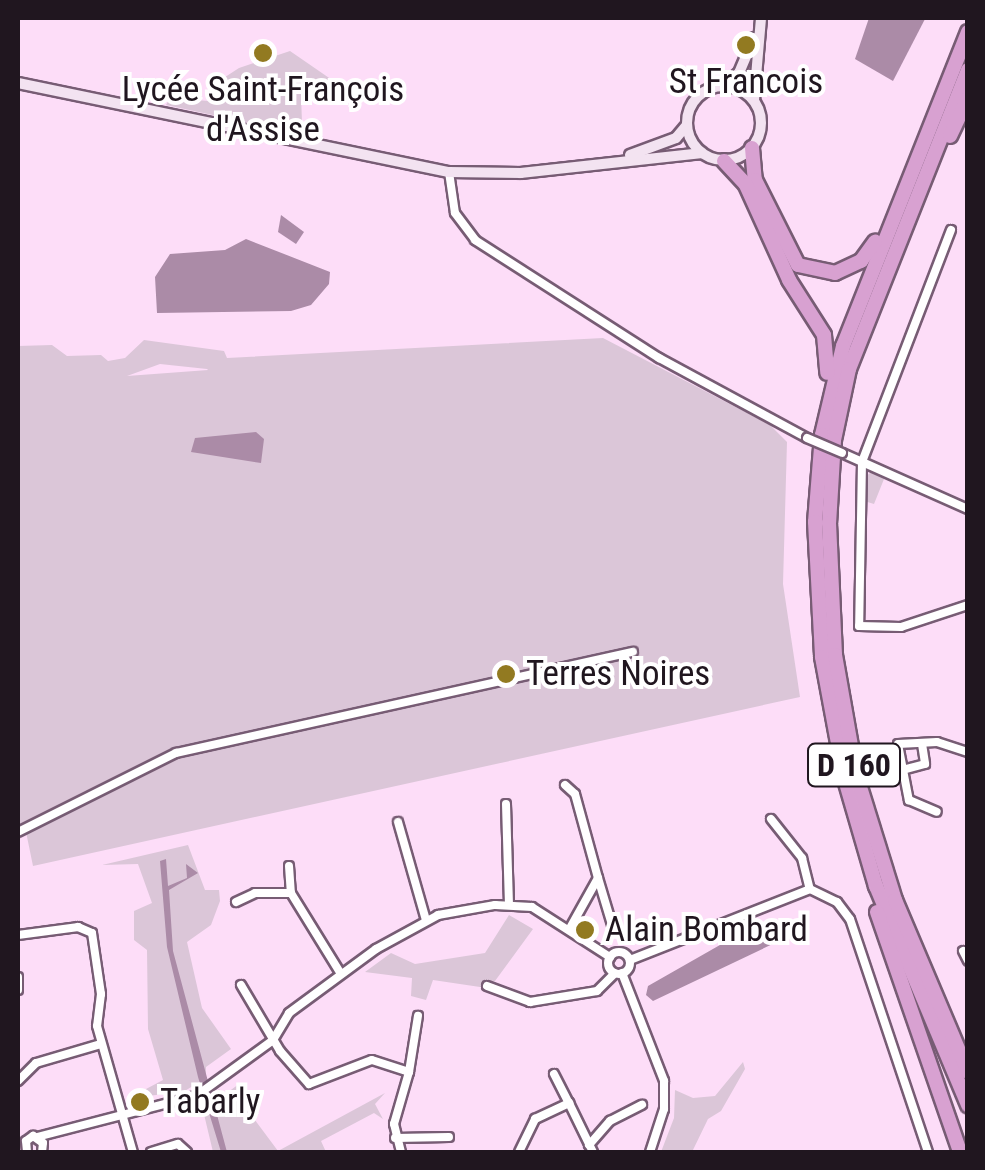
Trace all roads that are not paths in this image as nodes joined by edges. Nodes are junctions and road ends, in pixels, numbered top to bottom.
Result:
1 (761, 18) edge
2 (968, 32) edge
3 (968, 70) edge
4 (18, 83) edge
5 (724, 86) junction
6 (968, 98) edge
7 (754, 100) junction
8 (687, 124) junction
9 (752, 148) junction
10 (702, 153) junction
11 (724, 161) junction
12 (596, 164) junction
13 (449, 172) junction
14 (897, 223) junction
15 (951, 230) dead end
16 (828, 403) junction
17 (862, 462) junction
18 (968, 509) edge
19 (968, 605) edge
20 (633, 652) dead end
21 (922, 744) junction
22 (968, 752) edge
23 (903, 770) junction
24 (850, 775) junction
25 (565, 785) dead end
26 (506, 804) dead end
27 (937, 812) dead end
28 (771, 819) dead end
29 (398, 822) dead end
30 (18, 832) edge
31 (288, 866) dead end
32 (598, 878) junction
33 (810, 889) junction
34 (291, 894) junction
35 (236, 902) dead end
36 (509, 905) junction
37 (426, 920) junction
38 (570, 928) junction
39 (612, 928) dead end
40 (18, 936) edge
41 (963, 951) dead end
42 (610, 956) junction
43 (630, 960) junction
44 (968, 962) edge
45 (618, 973) junction
46 (341, 974) junction
47 (18, 977) edge
48 (241, 985) dead end
49 (487, 986) dead end
50 (18, 990) edge
51 (418, 1016) dead end
52 (273, 1040) junction
53 (101, 1044) junction
54 (968, 1050) edge
55 (408, 1072) junction
56 (968, 1072) edge
57 (554, 1074) dead end
58 (18, 1081) edge
59 (569, 1103) junction
60 (968, 1105) edge
61 (642, 1106) dead end
62 (122, 1114) junction
63 (56, 1133) junction
64 (37, 1136) junction
65 (449, 1137) dead end
66 (395, 1138) junction
67 (26, 1141) junction
68 (591, 1148) edge
69 (18, 1149) edge
70 (43, 1151) edge
71 (26, 1152) edge
72 (133, 1152) edge
73 (151, 1152) edge
74 (187, 1152) edge
75 (401, 1152) edge
76 (518, 1152) edge
77 (650, 1152) edge
78 (928, 1152) edge
79 (960, 1152) edge

1 - 5 street
1 - 7 street
2 - 14 highway, D 160
3 - 14 highway, D 160
4 - 13 street
5 - 7 street
5 - 8 street
6 - 14 highway
7 - 9 street
8 - 10 street
8 - 12 street
9 - 11 street
9 - 14 highway
10 - 11 street
10 - 12 street
11 - 16 highway
12 - 13 street
13 - 17 street, bridge
14 - 16 highway, D 160
14 - 24 highway, D 160
15 - 17 street
16 - 24 highway, D 160
17 - 18 street
17 - 19 street
20 - 30 street
21 - 22 street
21 - 23 street
21 - 23 street
23 - 27 street
24 - 54 highway, D 160
24 - 56 highway, D 160
24 - 60 highway, D 160
24 - 79 highway, D 160
25 - 32 street
26 - 36 street
28 - 33 street
29 - 37 street
31 - 34 street
32 - 38 street
32 - 39 street
33 - 43 street
33 - 78 street
34 - 35 street
34 - 46 street
36 - 37 street
36 - 38 street
37 - 46 street
38 - 42 street
40 - 53 street
41 - 44 street
42 - 43 street
42 - 45 street
43 - 45 street
45 - 49 street
45 - 77 street
46 - 52 street
47 - 50 street
48 - 52 street
51 - 55 street
52 - 55 street
52 - 62 street
53 - 58 street
53 - 62 street
55 - 66 street
57 - 59 street
59 - 68 street
59 - 76 street
61 - 68 street
62 - 63 street
62 - 72 street
63 - 64 street
63 - 70 street
64 - 67 street
64 - 70 street
65 - 66 street
66 - 75 street
67 - 69 street
67 - 71 street
73 - 74 street

